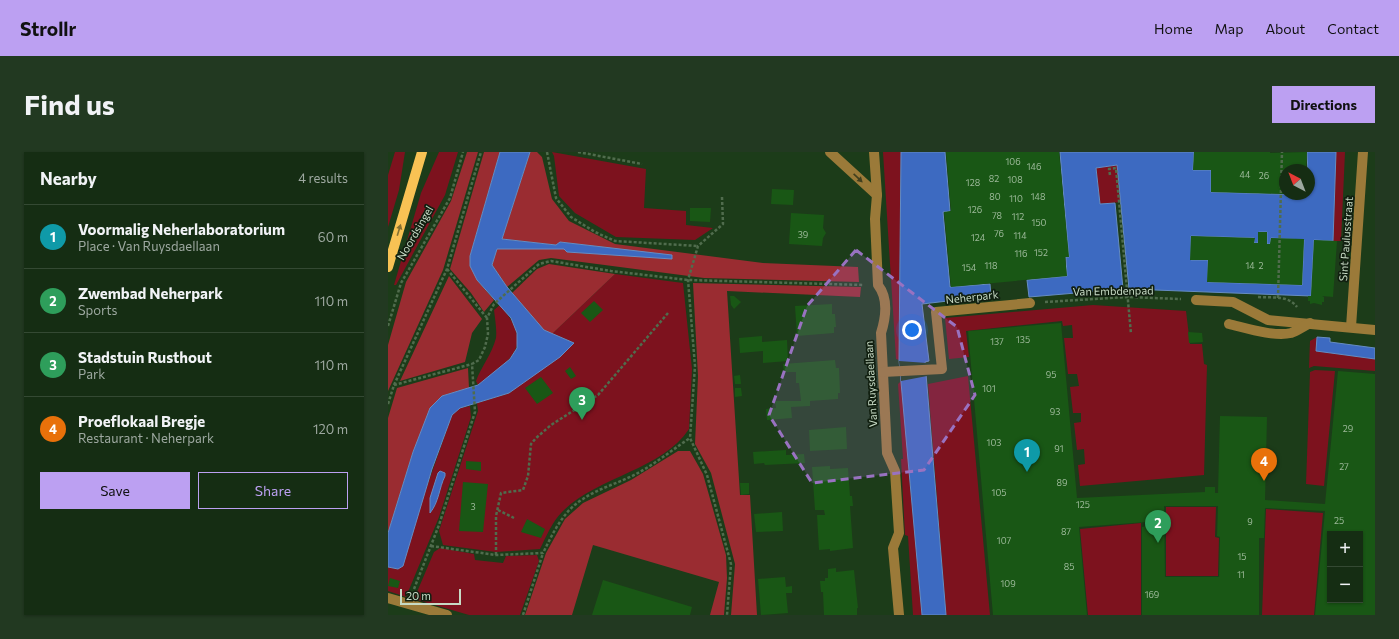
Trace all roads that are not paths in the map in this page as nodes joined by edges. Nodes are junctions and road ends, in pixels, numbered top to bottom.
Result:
1 (422, 152) edge
2 (830, 152) edge
3 (874, 152) edge
4 (1363, 152) edge
5 (877, 195) junction
6 (388, 267) edge
7 (1196, 300) road end
8 (1030, 303) road end
9 (1310, 323) junction
10 (1229, 324) dead end
11 (1351, 327) junction
12 (1375, 330) edge
13 (883, 372) junction
14 (388, 598) edge
15 (447, 615) edge
16 (899, 615) edge

6 -> 1 main road, Noordsingel
2 -> 5 street
3 - 5 street, Van Ruysdaellaan
4 - 11 street, Sint Paulusstraat
5 - 13 street, Van Ruysdaellaan
7 - 9 street
8 - 13 street, Neherpark
9 - 10 street
9 - 11 street
11 - 12 street
13 - 16 street, Van Ruysdaellaan
14 - 15 street

